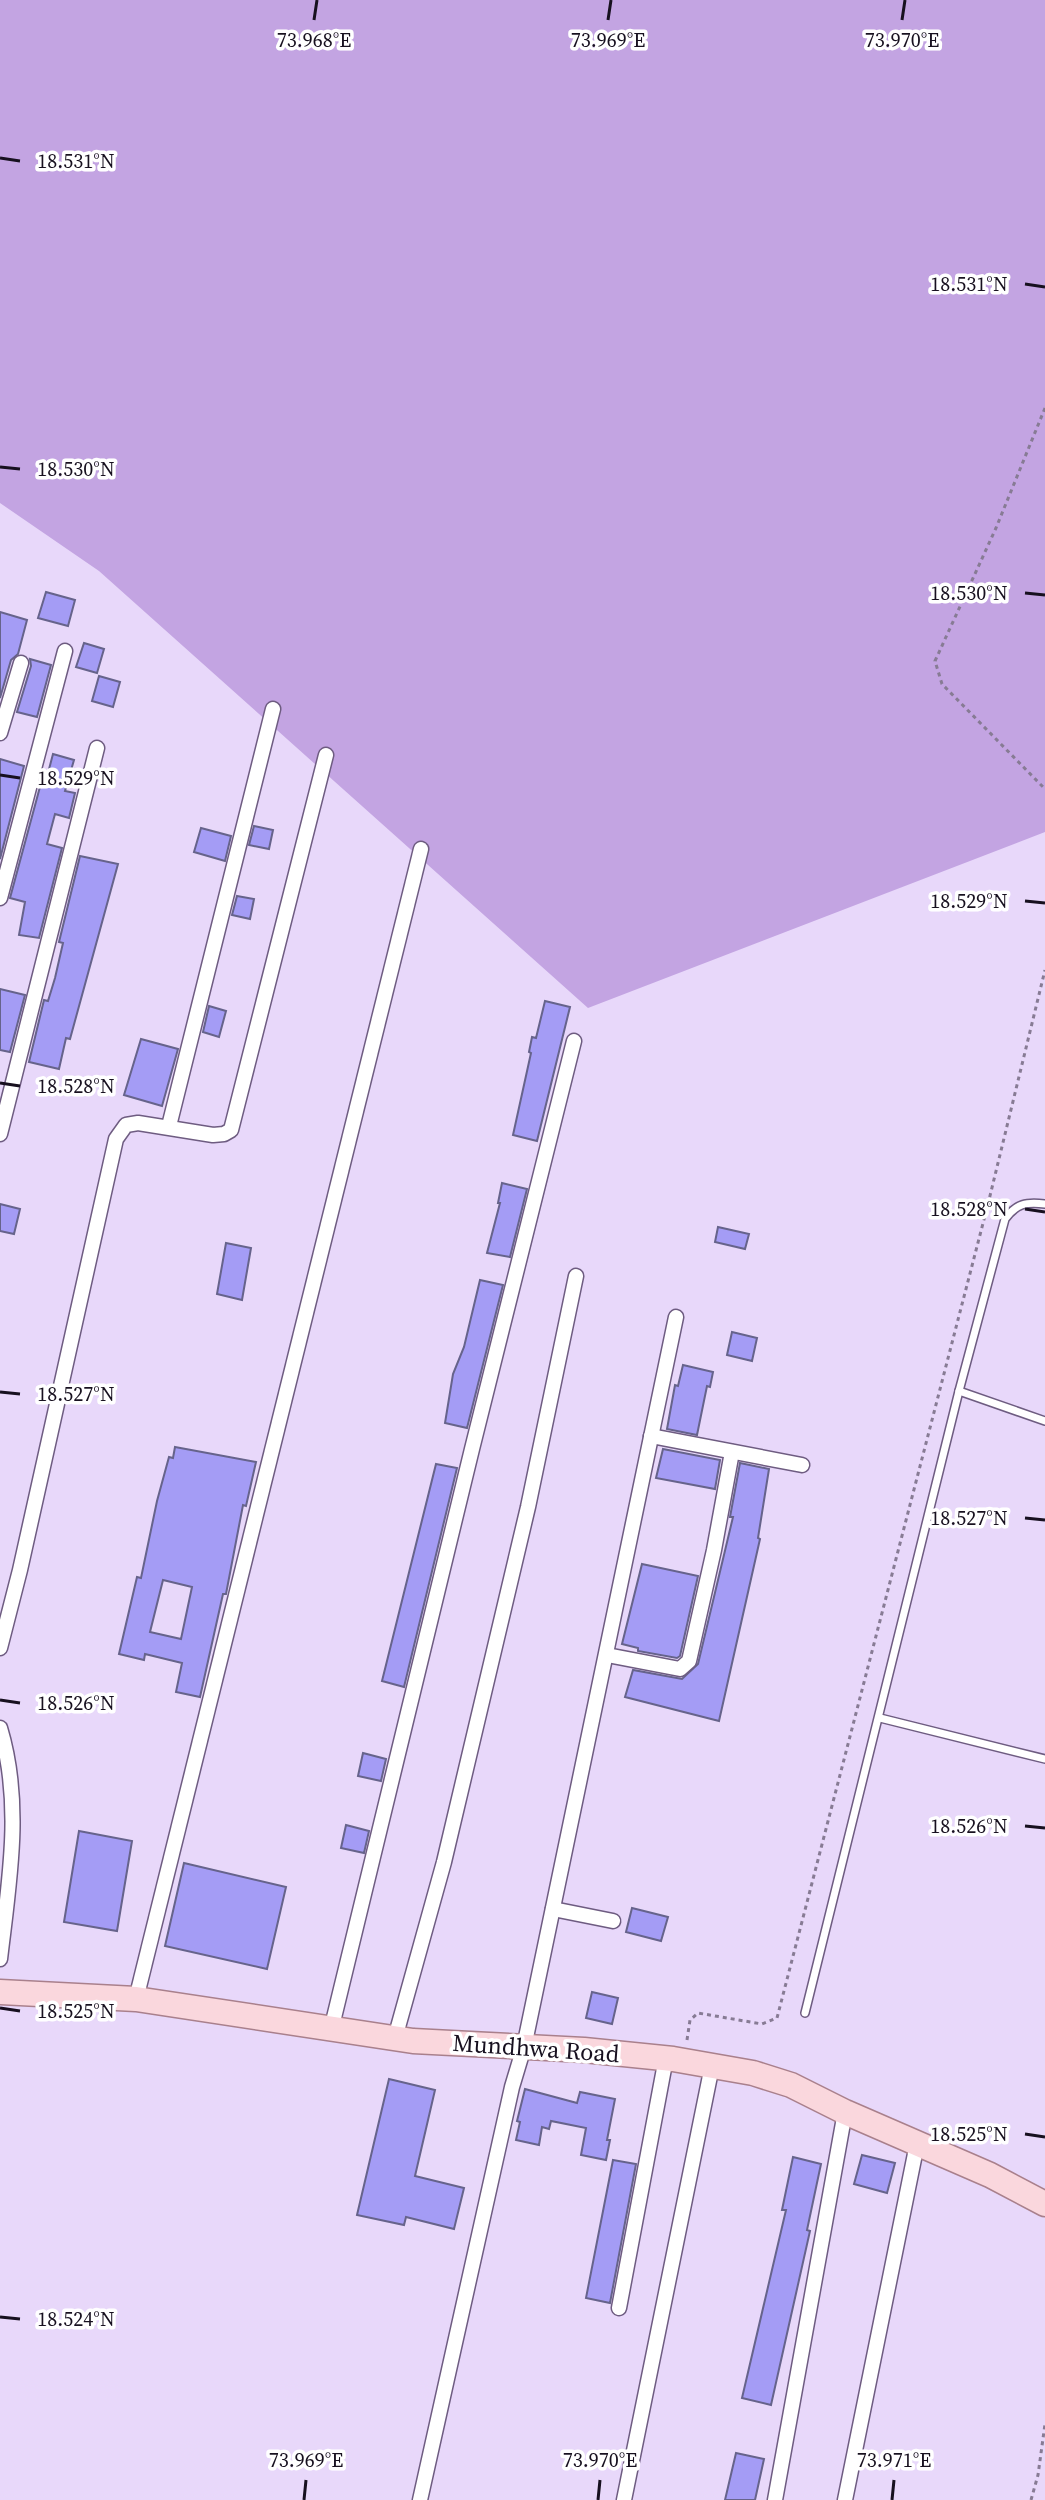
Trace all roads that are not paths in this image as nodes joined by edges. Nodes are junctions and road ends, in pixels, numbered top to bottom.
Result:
1 (65, 651) dead end
2 (21, 663) dead end
3 (273, 709) dead end
4 (0, 733) edge
5 (97, 748) dead end
6 (326, 755) dead end
7 (421, 849) dead end
8 (0, 898) edge
9 (574, 1041) dead end
10 (169, 1126) junction
11 (0, 1134) edge
12 (1045, 1204) edge
13 (576, 1276) dead end
14 (676, 1317) dead end
15 (959, 1391) junction
16 (1045, 1421) edge
17 (651, 1436) junction
18 (732, 1452) junction
19 (802, 1465) dead end
20 (0, 1648) edge
21 (607, 1655) junction
22 (880, 1718) junction
23 (0, 1728) edge
24 (1045, 1759) edge
25 (553, 1909) junction
26 (613, 1921) dead end
27 (0, 1959) edge
28 (0, 1992) edge
29 (136, 1999) junction
30 (805, 2013) dead end
31 (331, 2030) junction
32 (395, 2038) junction
33 (524, 2047) junction
34 (675, 2059) junction
35 (712, 2066) junction
36 (845, 2112) junction
37 (917, 2144) junction
38 (1045, 2204) edge
39 (619, 2308) dead end
40 (420, 2500) edge
41 (624, 2500) edge
42 (775, 2500) edge
43 (845, 2500) edge

1 - 8 street
2 - 4 street
3 - 10 street
5 - 11 street
6 - 10 street
7 - 29 street
9 - 31 street
10 - 20 street
12 - 15 lane
13 - 32 street
14 - 17 street
15 - 16 lane
15 - 22 lane
17 - 18 street
17 - 21 street
18 - 19 street
18 - 21 street
21 - 25 street
22 - 24 lane
22 - 30 lane
23 - 27 street
25 - 26 street
25 - 33 street
28 - 29 main road, Mundhwa Road
29 - 31 main road, Mundhwa Road
31 - 32 main road, Mundhwa Road
32 - 33 main road, Mundhwa Road
33 - 34 main road, Mundhwa Road
33 - 40 street
34 - 35 main road, Mundhwa Road
34 - 39 street
35 - 36 main road, Mundhwa Road
35 - 41 street
36 - 37 main road, Mundhwa Road
36 - 42 street
37 - 38 main road, Mundhwa Road
37 - 43 street

